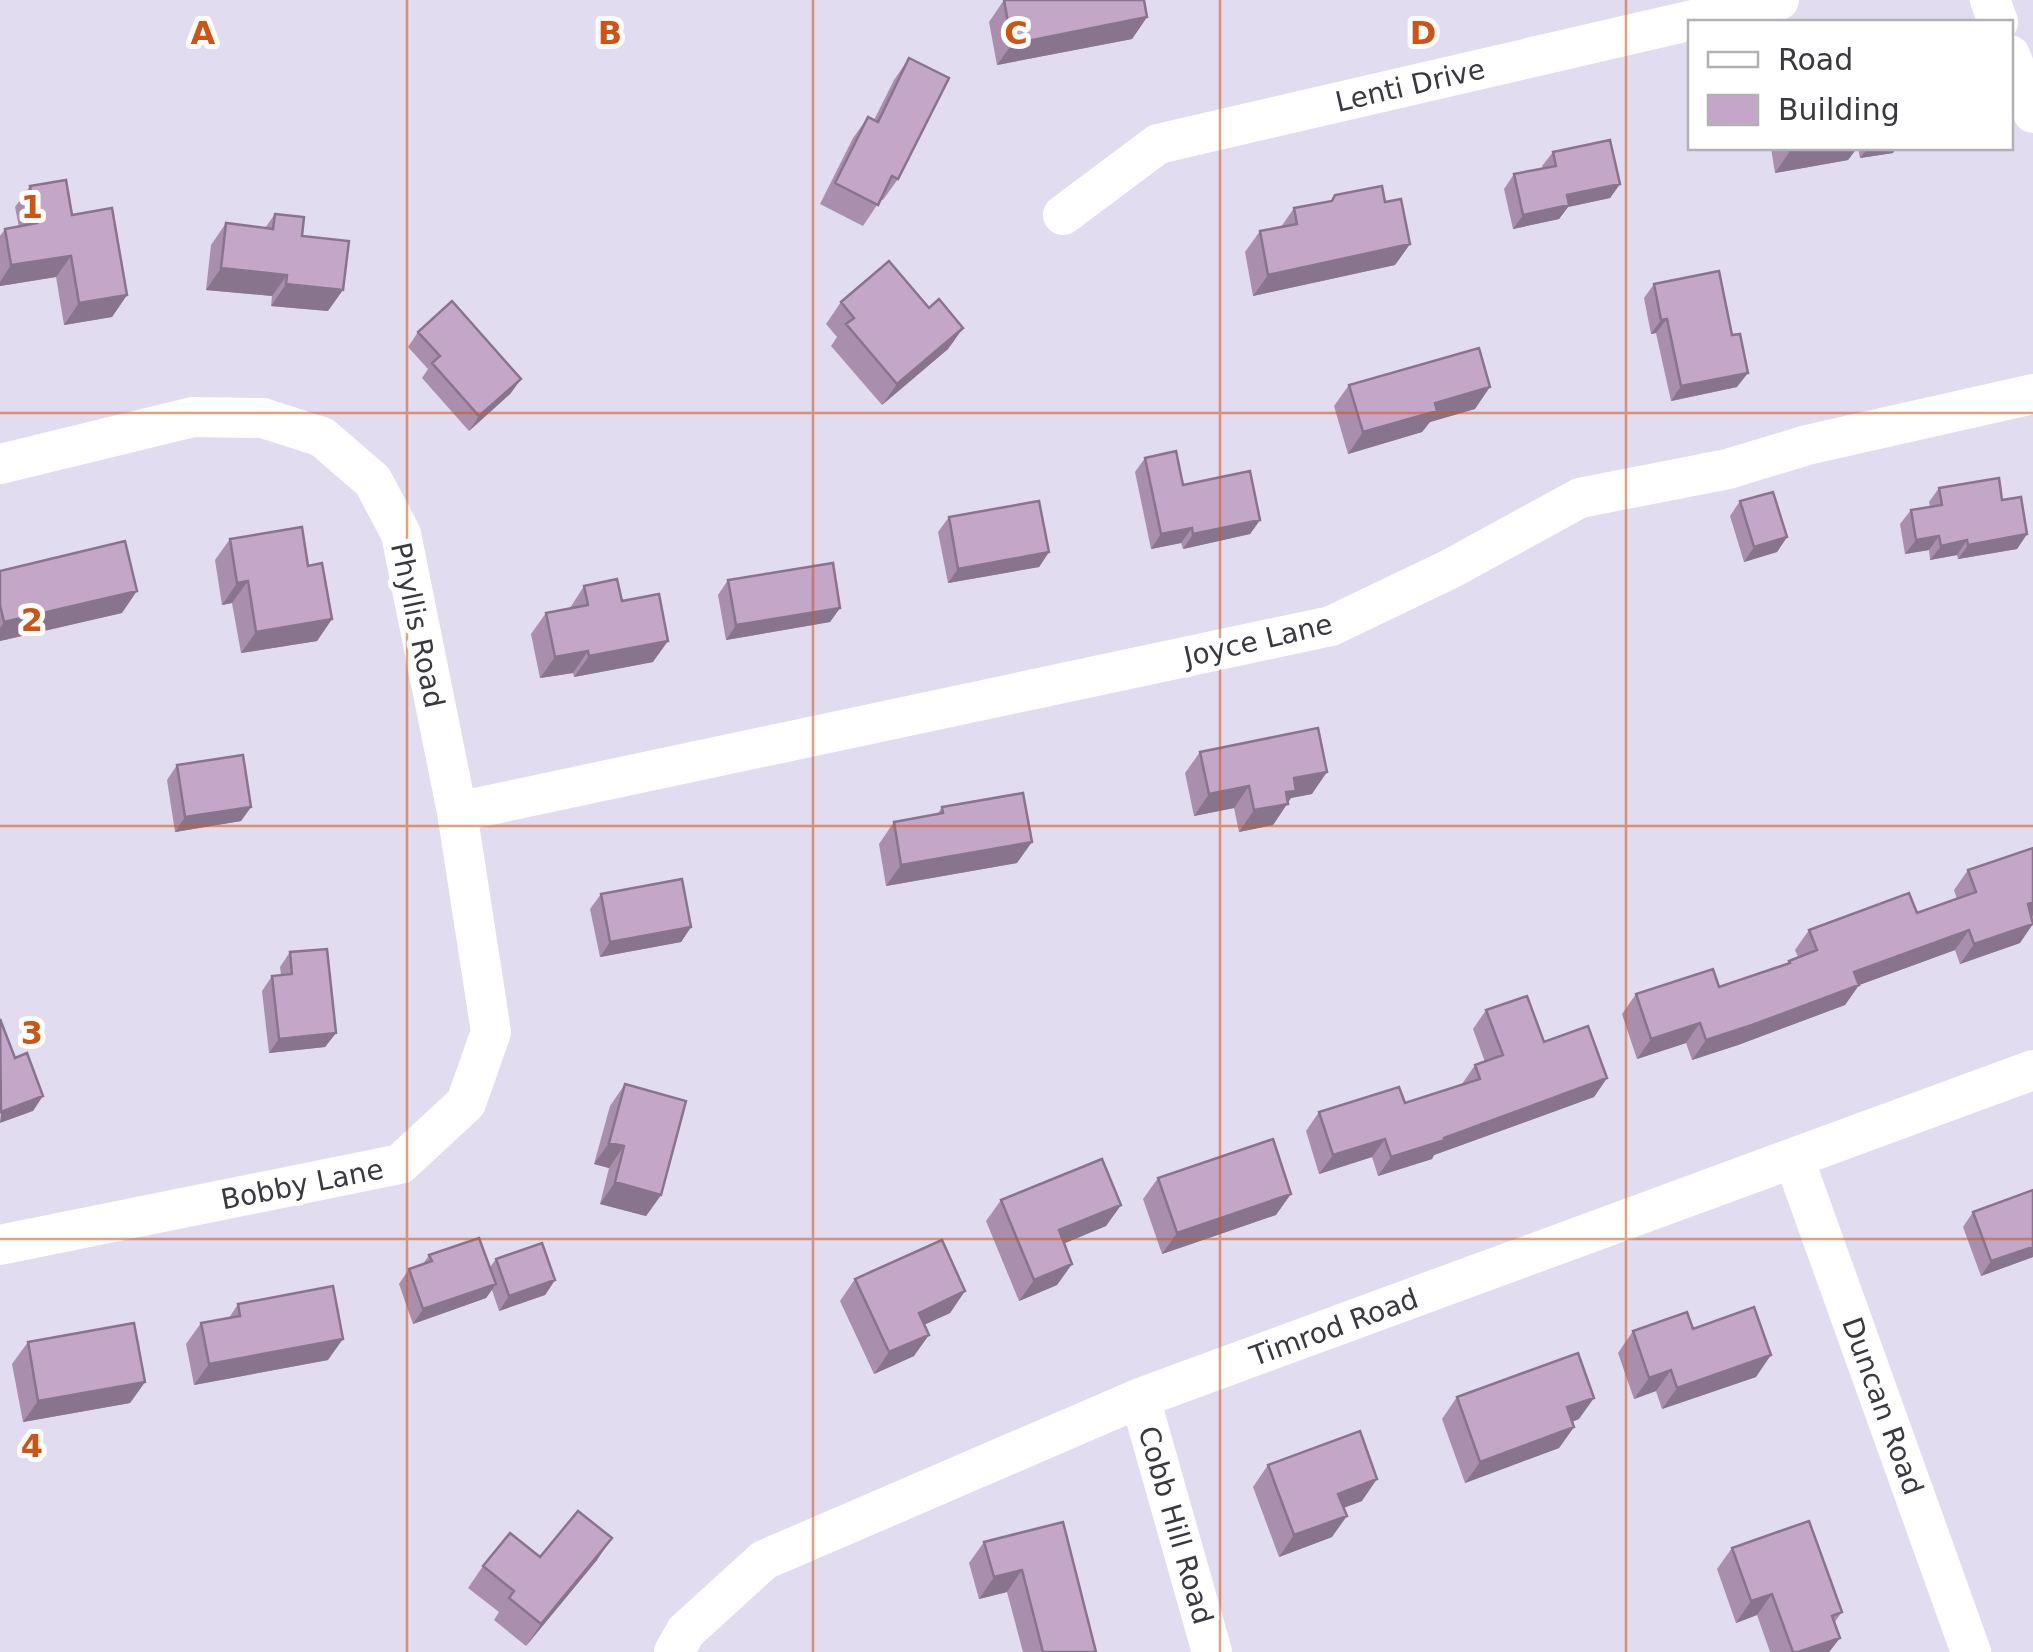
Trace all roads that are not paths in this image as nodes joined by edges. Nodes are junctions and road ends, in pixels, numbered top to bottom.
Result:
1 (1779, 0) edge
2 (1693, 20) edge
3 (1688, 21) edge
4 (2013, 62) edge
5 (2033, 112) edge
6 (1063, 216) dead end
7 (2033, 394) edge
8 (0, 464) edge
9 (457, 812) junction
10 (2033, 1070) edge
11 (1794, 1159) junction
12 (0, 1245) edge
13 (1140, 1398) junction
14 (674, 1652) edge
15 (1212, 1652) edge
16 (1971, 1652) edge

1 - 2 street, Lenti Drive
3 - 6 street, Lenti Drive
4 - 5 street
7 - 9 street, Joyce Lane
8 - 9 street, Phyllis Road
9 - 12 street, Bobby Lane
10 - 11 street, Timrod Road
11 - 13 street, Timrod Road
11 - 16 street, Duncan Road
13 - 14 street, Timrod Road
13 - 15 street, Cobb Hill Road

